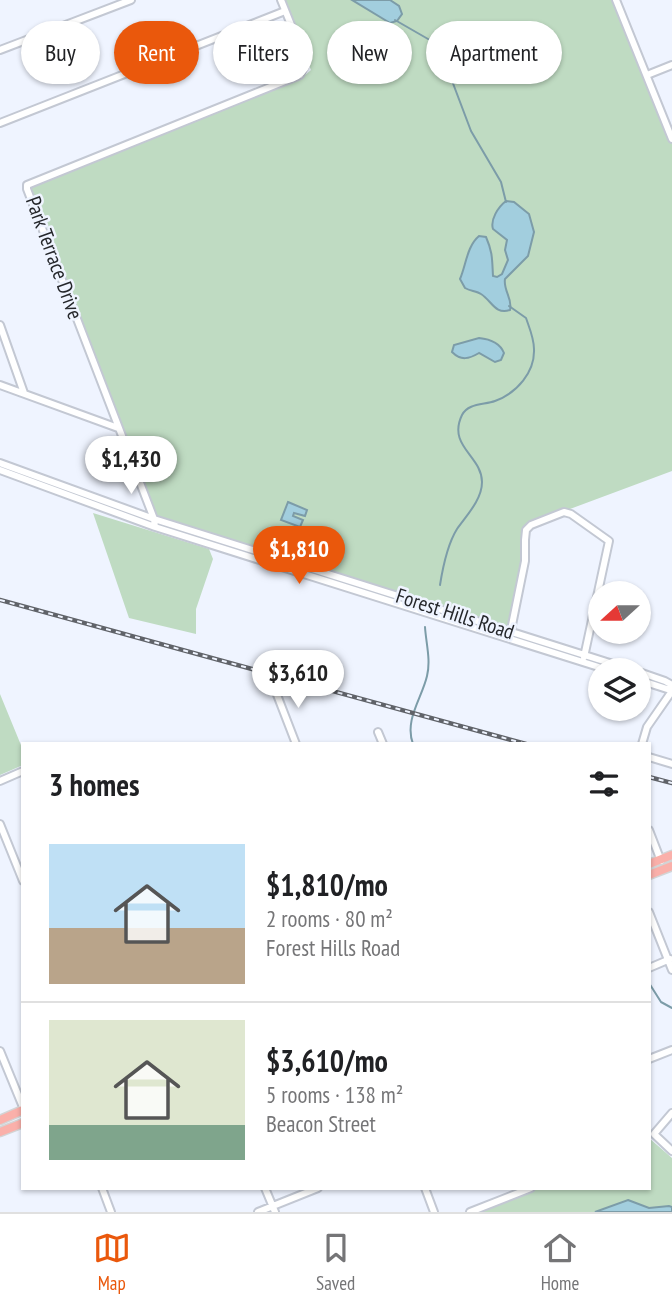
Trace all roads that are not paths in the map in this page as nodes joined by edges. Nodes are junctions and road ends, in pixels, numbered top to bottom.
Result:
1 (131, 0) edge
2 (281, 0) edge
3 (616, 0) edge
4 (285, 11) junction
5 (0, 50) edge
6 (672, 65) edge
7 (647, 75) junction
8 (0, 123) edge
9 (672, 139) edge
10 (0, 325) edge
11 (0, 385) edge
12 (24, 393) junction
13 (118, 428) junction
14 (0, 463) edge
15 (0, 470) edge
16 (66, 490) junction
17 (155, 523) junction
18 (510, 636) junction
19 (584, 659) junction
20 (588, 660) edge
21 (588, 661) edge
22 (651, 676) edge
23 (651, 683) edge
24 (274, 687) dead end
25 (672, 688) edge
26 (378, 732) dead end
27 (295, 742) edge
28 (382, 742) edge
29 (643, 742) edge
30 (651, 758) edge
31 (672, 764) edge
32 (21, 772) edge
33 (0, 781) edge
34 (0, 824) edge
35 (651, 835) edge
36 (672, 855) edge
37 (661, 859) junction
38 (651, 863) edge
39 (668, 868) edge
40 (651, 874) edge
41 (21, 876) edge
42 (651, 916) edge
43 (670, 959) edge
44 (651, 967) edge
45 (672, 970) edge
46 (672, 1050) edge
47 (0, 1051) edge
48 (651, 1058) edge
49 (21, 1104) edge
50 (21, 1110) edge
51 (672, 1113) edge
52 (0, 1120) edge
53 (21, 1125) edge
54 (0, 1132) edge
55 (672, 1151) edge
56 (103, 1190) edge
57 (266, 1190) edge
58 (314, 1190) edge
59 (426, 1190) edge
60 (526, 1190) edge
61 (273, 1209) edge
62 (111, 1212) edge
63 (258, 1212) edge
64 (434, 1212) edge
65 (470, 1212) edge

1 - 5 street
2 - 4 street
3 - 7 street
4 - 8 street
4 - 13 street, Park Terrace Drive
6 - 7 street
7 - 9 street
10 - 12 street
11 - 12 street
12 - 13 street
13 - 17 street, Park Terrace Drive
14 - 16 street, Forest Hills Road
15 - 16 street, Forest Hills Road
16 - 17 street, Forest Hills Road
17 - 18 street, Forest Hills Road
18 - 19 street, Forest Hills Road
18 - 19 street
19 - 20 street, Forest Hills Road
19 - 21 street, Forest Hills Road
22 - 25 street
23 - 25 street
24 - 27 street
25 - 29 street
26 - 28 street
30 - 31 street
32 - 33 street
34 - 41 street
35 - 37 street
36 - 37 main road
37 - 38 main road
37 - 39 street
39 - 40 main road
42 - 43 street
43 - 44 street
43 - 45 street
46 - 48 street
47 - 49 street
50 - 52 main road
51 - 55 street
53 - 54 main road
56 - 62 street
57 - 61 street
58 - 61 street
59 - 64 street
60 - 65 street
61 - 63 street

